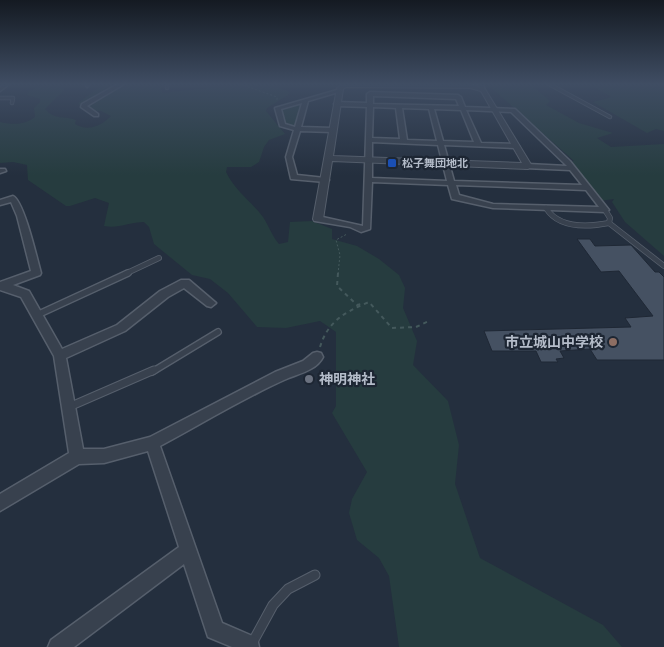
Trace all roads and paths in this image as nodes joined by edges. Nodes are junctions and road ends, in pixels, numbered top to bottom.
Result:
1 (279, 114) edge
2 (302, 114) edge
3 (335, 114) edge
4 (369, 114) edge
5 (400, 114) edge
6 (433, 114) edge
7 (466, 114) edge
8 (499, 114) edge
9 (517, 114) edge
10 (605, 114) edge
11 (610, 117) dead end
12 (297, 129) junction
13 (332, 130) junction
14 (368, 140) junction
15 (404, 142) junction
16 (441, 143) junction
17 (478, 144) junction
18 (516, 146) junction
19 (328, 158) junction
20 (368, 160) junction
21 (446, 163) junction
22 (528, 166) junction
23 (573, 168) junction
24 (325, 180) junction
25 (367, 180) junction
26 (452, 183) junction
27 (589, 188) junction
28 (0, 202) edge
29 (546, 208) junction
30 (605, 210) junction
31 (318, 219) joint
32 (610, 223) junction
33 (340, 236) dead end
34 (159, 258) dead end
35 (664, 266) edge
36 (1, 285) edge
37 (369, 302) junction
38 (211, 303) dead end
39 (37, 315) junction
40 (429, 321) dead end
41 (218, 332) dead end
42 (322, 338) dead end
43 (60, 356) junction
44 (317, 357) dead end
45 (68, 407) junction
46 (152, 442) junction
47 (76, 457) junction
48 (0, 503) edge
49 (188, 551) junction
50 (315, 574) dead end
51 (250, 646) edge
52 (58, 647) edge

1 - 12 street
2 - 12 street
3 - 13 street
4 - 14 street
5 - 15 street
6 - 16 street
7 - 17 street
8 - 18 street
9 - 23 street
10 - 11 lane
12 - 13 street
12 - 24 street
13 - 19 street
14 - 15 street
14 - 20 street
15 - 16 street
16 - 17 street
16 - 21 street
17 - 18 street
18 - 22 street
19 - 20 street
19 - 24 street
20 - 21 street
20 - 25 street
21 - 22 street
21 - 26 street
22 - 23 street
23 - 27 street
24 - 31 street
25 - 26 street
25 - 31 street
26 - 27 street
26 - 29 street
27 - 30 street
28 - 36 street
29 - 30 street
29 - 32 lane
30 - 32 lane
32 - 35 lane
33 - 37 path
34 - 39 lane
36 - 39 street
37 - 40 path
37 - 42 path
38 - 43 street
39 - 43 street
41 - 45 lane
43 - 45 street
44 - 46 street
45 - 47 street
46 - 47 street
46 - 49 street
47 - 48 street
49 - 51 street
49 - 52 street
50 - 51 lane

